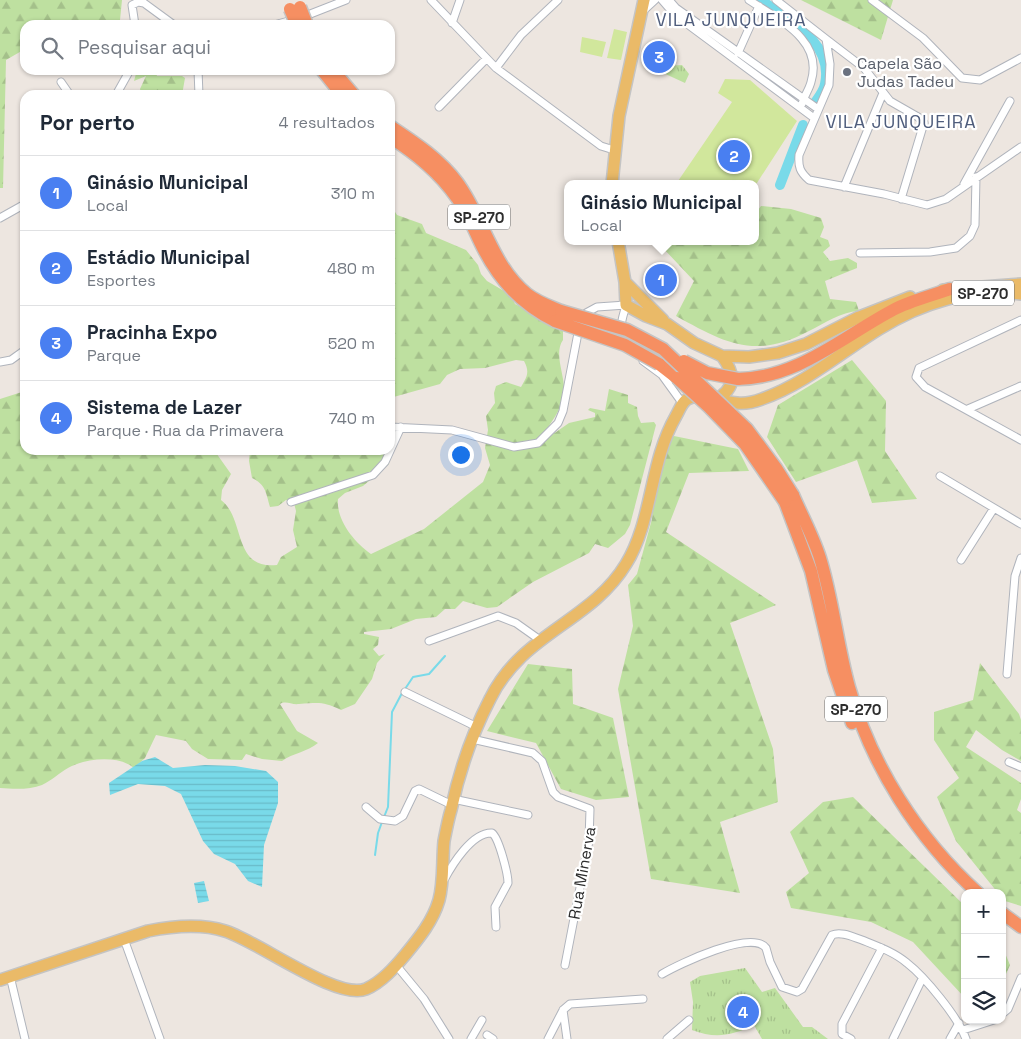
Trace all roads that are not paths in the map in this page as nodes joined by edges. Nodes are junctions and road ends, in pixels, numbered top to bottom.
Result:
1 (346, 0) edge
2 (431, 0) edge
3 (460, 0) edge
4 (558, 0) edge
5 (644, 0) edge
6 (655, 0) edge
7 (662, 0) edge
8 (668, 0) edge
9 (749, 0) edge
10 (776, 0) edge
11 (872, 0) edge
12 (293, 4) edge
13 (759, 6) junction
14 (642, 12) junction
15 (133, 20) edge
16 (166, 20) edge
17 (292, 20) edge
18 (296, 20) edge
19 (304, 20) edge
20 (452, 23) junction
21 (826, 39) junction
22 (738, 53) junction
23 (1021, 58) edge
24 (486, 59) junction
25 (496, 68) junction
26 (127, 75) edge
27 (198, 75) edge
28 (326, 75) edge
29 (337, 75) edge
30 (61, 82) dead end
31 (67, 90) edge
32 (119, 90) edge
33 (199, 90) edge
34 (338, 90) edge
35 (350, 90) edge
36 (882, 93) junction
37 (803, 100) junction
38 (1010, 102) dead end
39 (439, 106) dead end
40 (818, 108) junction
41 (800, 109) junction
42 (814, 118) junction
43 (395, 129) edge
44 (395, 140) edge
45 (1021, 147) edge
46 (614, 150) junction
47 (976, 177) junction
48 (612, 180) edge
49 (962, 186) junction
50 (844, 187) junction
51 (901, 199) junction
52 (20, 207) edge
53 (0, 218) edge
54 (619, 245) edge
55 (860, 253) dead end
56 (625, 282) junction
57 (1021, 285) edge
58 (950, 289) junction
59 (626, 305) junction
60 (558, 316) junction
61 (1021, 320) edge
62 (666, 324) junction
63 (663, 349) junction
64 (20, 354) edge
65 (722, 356) junction
66 (749, 357) junction
67 (0, 362) edge
68 (734, 379) junction
69 (1021, 386) edge
70 (715, 400) junction
71 (745, 403) junction
72 (683, 404) junction
73 (968, 409) junction
74 (401, 426) junction
75 (395, 427) edge
76 (395, 440) edge
77 (1021, 440) edge
78 (388, 455) edge
79 (940, 476) dead end
80 (789, 498) junction
81 (291, 502) dead end
82 (994, 508) junction
83 (1021, 524) edge
84 (1021, 558) edge
85 (961, 560) dead end
86 (540, 640) junction
87 (429, 641) dead end
88 (1007, 674) dead end
89 (405, 692) dead end
90 (477, 727) junction
91 (472, 740) junction
92 (1008, 762) dead end
93 (1021, 767) edge
94 (453, 802) junction
95 (366, 807) dead end
96 (528, 815) dead end
97 (442, 885) junction
98 (963, 889) edge
99 (974, 889) edge
100 (1006, 916) edge
101 (1006, 925) edge
102 (496, 927) dead end
103 (1021, 927) edge
104 (1021, 936) edge
105 (124, 938) junction
106 (882, 948) junction
107 (396, 965) junction
108 (565, 965) dead end
109 (662, 974) dead end
110 (5, 978) edge
111 (1021, 978) edge
112 (922, 980) junction
113 (644, 999) dead end
114 (563, 1010) junction
115 (1006, 1011) edge
116 (482, 1020) dead end
117 (689, 1020) dead end
118 (985, 1024) edge
119 (961, 1027) junction
120 (550, 1036) edge
121 (567, 1036) edge
122 (25, 1039) edge
123 (160, 1039) edge
124 (449, 1039) edge
125 (471, 1039) edge
126 (667, 1039) edge
127 (851, 1039) edge
128 (893, 1039) edge
129 (950, 1039) edge
130 (966, 1039) edge

1 - 17 street
2 - 20 street
3 - 20 street
4 - 25 street
5 - 14 main road
6 - 14 street
7 - 41 street
8 - 22 street
9 - 13 street
10 - 21 street
11 - 23 street
12 - 18 highway, bridge
12 - 19 highway, bridge
13 - 22 street
13 - 37 street
14 - 46 main road
15 - 16 street
20 - 24 street
21 - 36 street
21 - 40 street
22 - 37 street
24 - 25 street
24 - 39 street
25 - 46 street
26 - 32 street
27 - 33 street
28 - 34 highway
29 - 35 highway
30 - 31 street
36 - 50 street
36 - 51 street
37 - 40 street
37 - 41 street
38 - 49 street
40 - 42 street
41 - 42 street
42 - 50 street
43 - 60 highway, SP-270
44 - 60 highway, SP-270
45 - 47 street
46 - 48 main road
47 - 49 street
47 - 55 street
49 - 51 street
50 - 51 street
52 - 53 street
54 - 56 main road
56 - 59 main road
56 - 62 main road, SP-270
57 - 58 main road, SP-270
57 - 71 main road, SP-270
58 - 66 main road, SP-270
58 - 68 highway
59 - 62 main road, SP-270
59 - 72 street
59 - 74 street
60 - 63 highway, SP-270, bridge
60 - 80 highway, SP-270, bridge
61 - 73 street
62 - 65 main road, SP-270
63 - 68 highway, bridge
63 - 80 highway, SP-270, bridge
64 - 67 street
65 - 66 main road, SP-270
65 - 68 main road
66 - 68 main road
68 - 70 main road
68 - 71 main road
69 - 73 street
70 - 71 main road, SP-270
70 - 72 main road, SP-270
72 - 86 main road
73 - 77 street
74 - 75 street
74 - 76 street
78 - 81 street
79 - 82 street
80 - 98 highway, SP-270
80 - 99 highway, SP-270
82 - 83 street
82 - 85 street
84 - 88 street
86 - 87 street
86 - 90 main road
89 - 90 street
90 - 91 main road
91 - 94 main road
91 - 108 street, Rua Minerva
92 - 93 street
94 - 95 street
94 - 96 street
94 - 97 main road
97 - 102 street
97 - 107 main road
100 - 103 highway
101 - 104 highway
105 - 107 main road
105 - 110 main road
105 - 123 street
106 - 109 street
106 - 112 street
106 - 127 street
107 - 124 street
110 - 122 street
111 - 115 street
112 - 119 street
112 - 128 street
113 - 114 street
114 - 120 street
114 - 121 street
116 - 125 street
117 - 126 street
118 - 119 street
119 - 129 street
119 - 130 street
120 - 121 street

